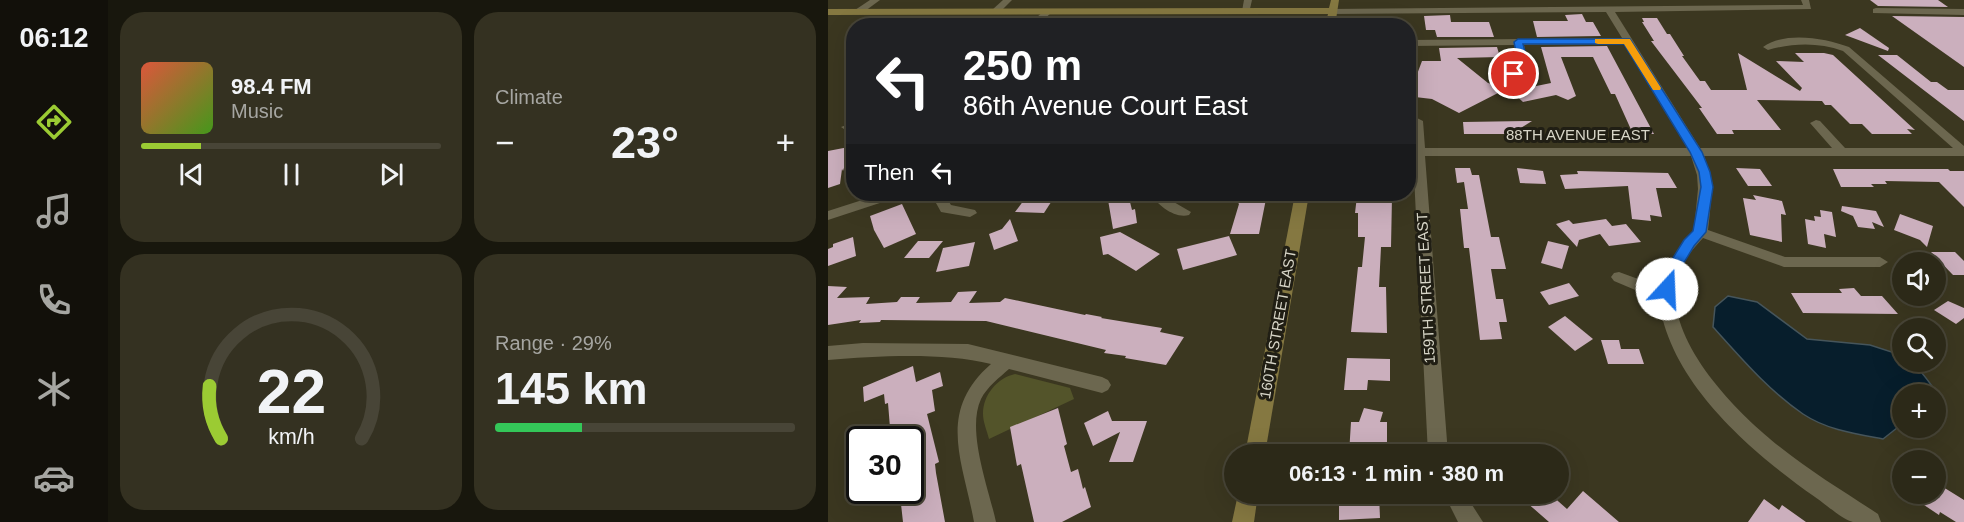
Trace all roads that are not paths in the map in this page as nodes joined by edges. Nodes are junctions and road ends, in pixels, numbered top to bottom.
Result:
1 (876, 0) edge
2 (1008, 0) edge
3 (1248, 0) edge
4 (1335, 0) edge
5 (1906, 0) edge
6 (1806, 4) edge
7 (1246, 11) junction
8 (1332, 11) junction
9 (1610, 11) junction
10 (1876, 11) dead end
11 (1923, 11) junction
12 (828, 12) edge
13 (858, 12) junction
14 (994, 12) junction
15 (1049, 12) junction
16 (1964, 12) edge
17 (1041, 18) edge
18 (1331, 18) edge
19 (1627, 41) junction
20 (1518, 42) junction
21 (1416, 43) edge
22 (1768, 47) dead end
23 (1514, 74) dead end
24 (1417, 121) dead end
25 (1816, 123) dead end
26 (1416, 129) edge
27 (1416, 152) edge
28 (1696, 152) junction
29 (1842, 152) junction
30 (1964, 152) edge
31 (1416, 188) edge
32 (873, 201) edge
33 (942, 201) edge
34 (1164, 201) edge
35 (1301, 201) edge
36 (1184, 212) dead end
37 (970, 213) dead end
38 (828, 216) edge
39 (1700, 232) junction
40 (1880, 262) dead end
41 (1619, 277) dead end
42 (1668, 297) junction
43 (828, 353) edge
44 (1007, 360) junction
45 (1102, 385) dead end
46 (1257, 444) edge
47 (1437, 444) edge
48 (1246, 504) edge
49 (1460, 504) edge
50 (985, 522) edge
51 (1243, 522) edge
52 (1472, 522) edge
53 (1870, 522) edge

1 - 13 street
2 - 14 street
3 - 7 street
4 - 8 street
5 - 11 street
6 - 9 street
7 - 8 street
7 - 15 street
8 - 9 street
8 - 18 street
9 - 19 street
10 - 11 street
11 - 16 street
12 - 13 street
13 - 14 street
14 - 15 street
15 - 17 street
19 - 20 street
19 - 28 street
20 - 21 street
20 - 23 street
22 - 30 street
24 - 26 street, 159TH STREET EAST
25 - 29 street
27 - 28 street, 88TH AVENUE EAST
28 - 29 street, 88TH AVENUE EAST
28 - 39 street
29 - 30 street, 88TH AVENUE EAST
31 - 47 street, 159TH STREET EAST
32 - 38 street
33 - 37 street
34 - 36 street
35 - 46 street, 160TH STREET EAST
39 - 40 street
39 - 42 street
41 - 42 street
42 - 53 street
43 - 44 street
44 - 45 street
44 - 50 street
48 - 51 street
49 - 52 street

